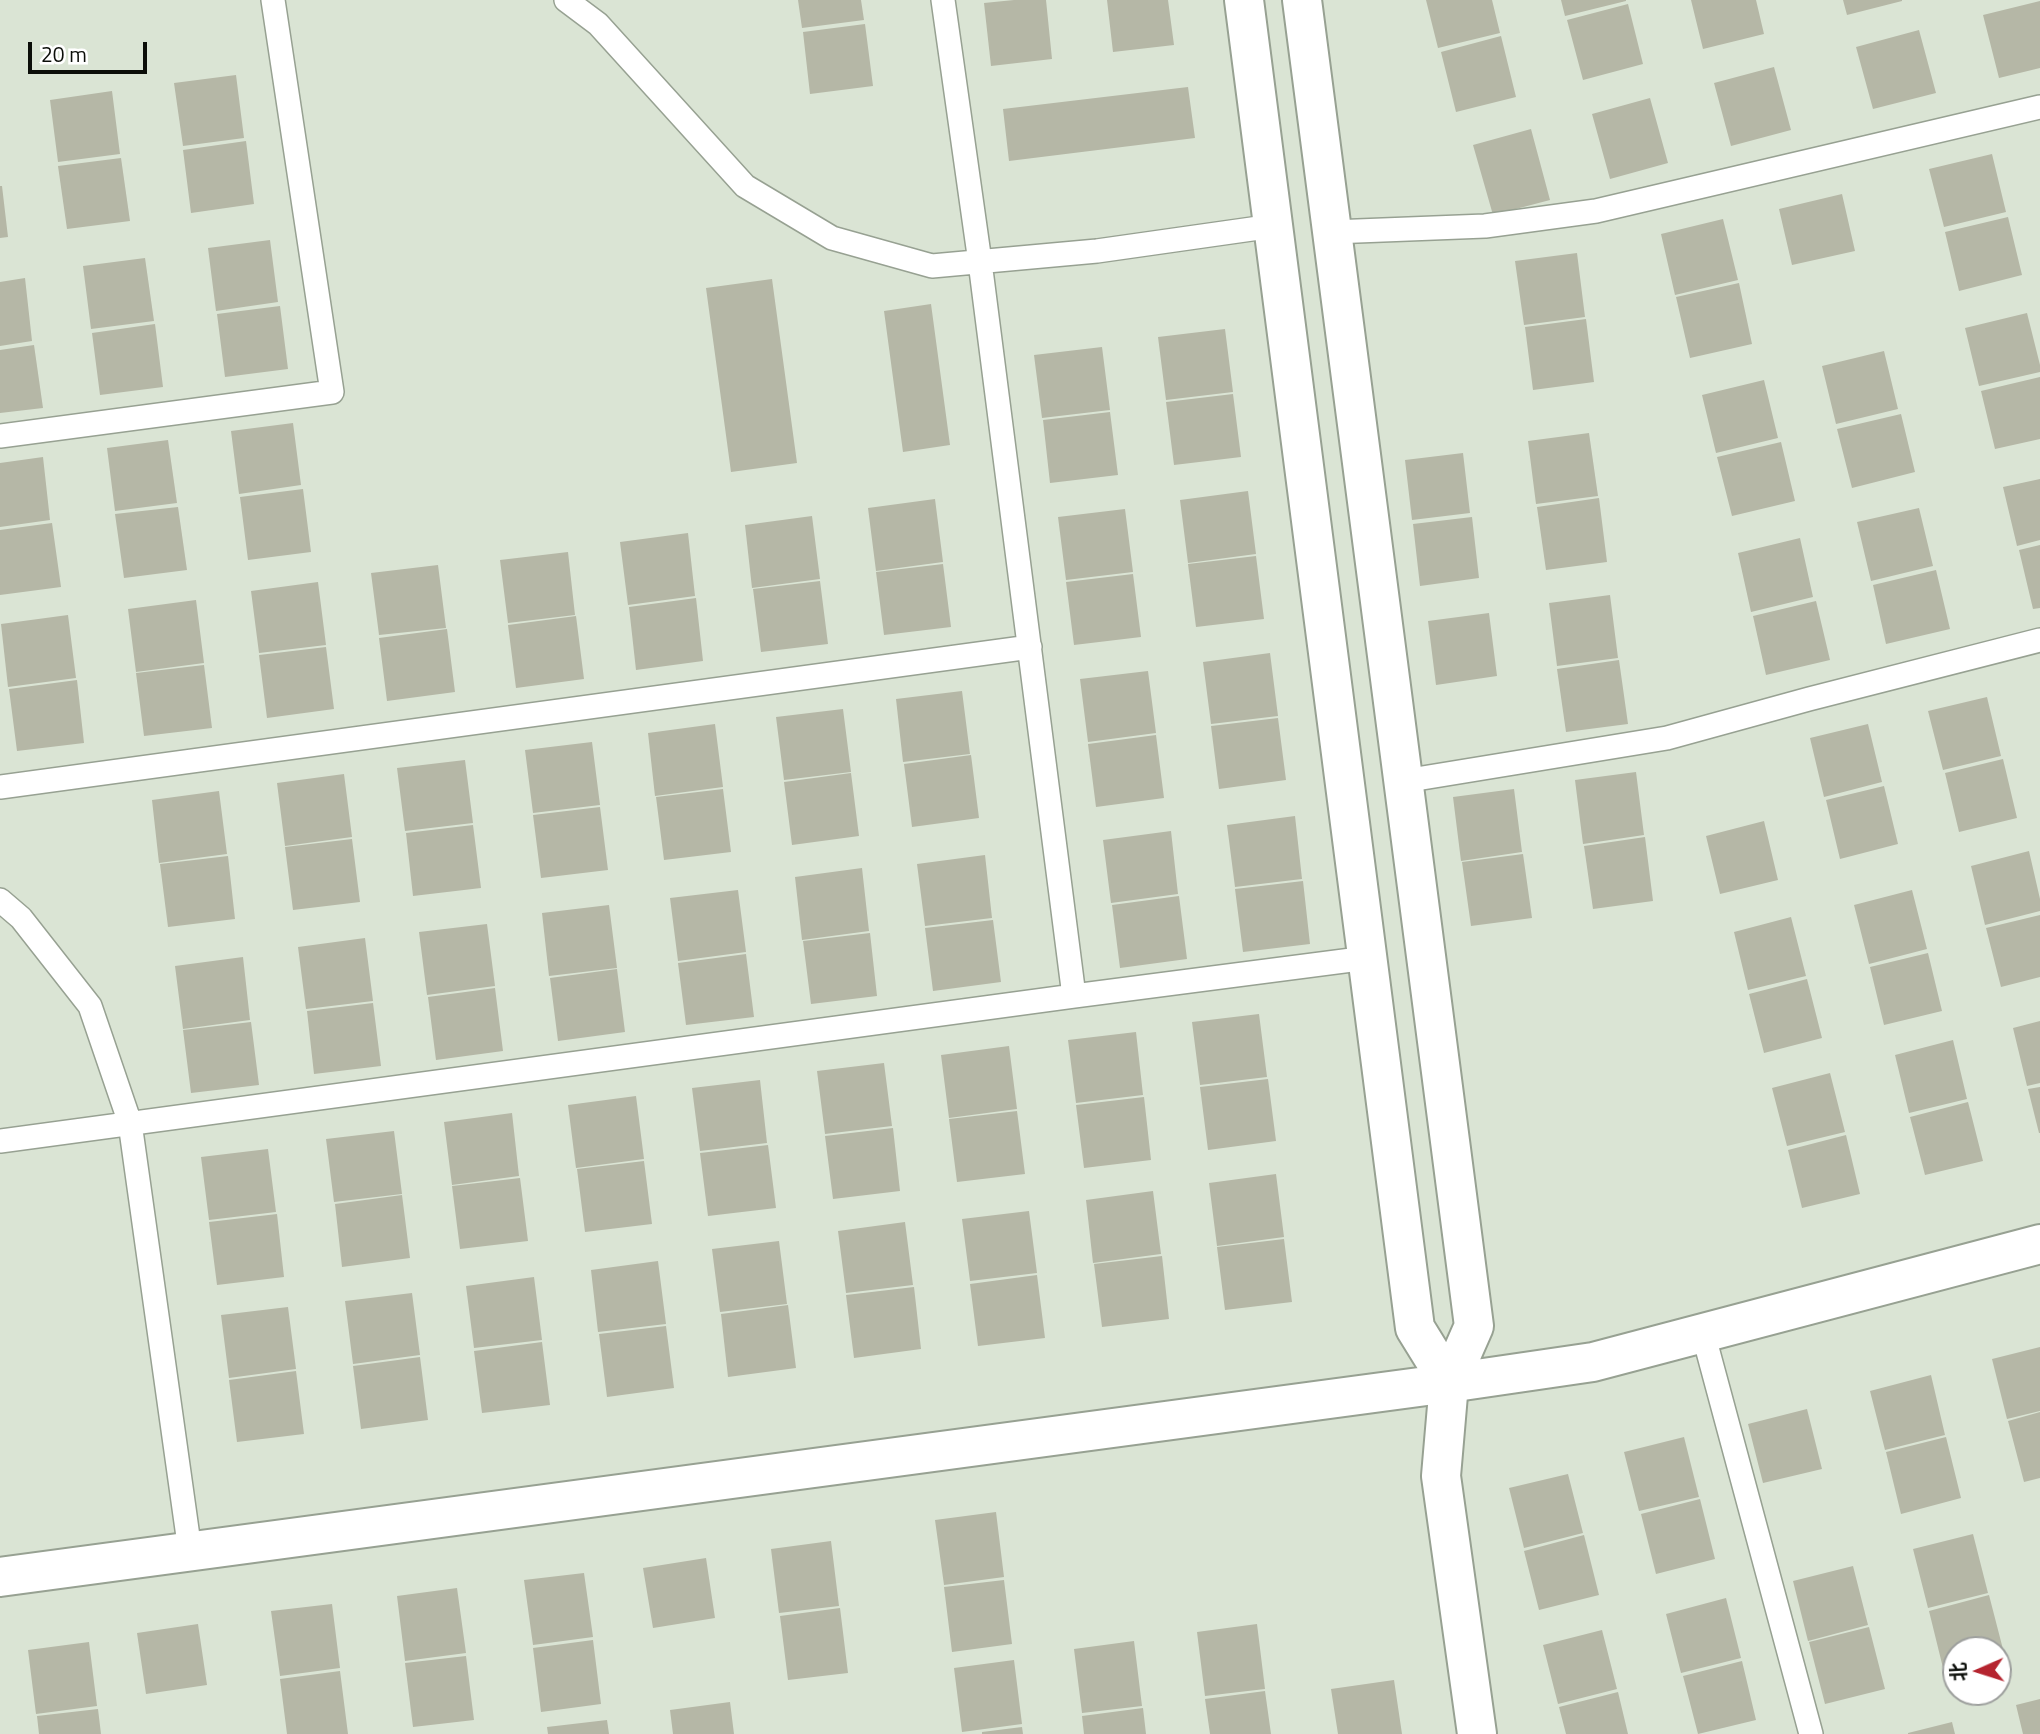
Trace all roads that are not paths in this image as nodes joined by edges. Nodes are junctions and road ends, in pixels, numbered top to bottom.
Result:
1 (273, 0) edge
2 (566, 0) edge
3 (943, 0) edge
4 (1244, 0) edge
5 (1302, 0) edge
6 (2040, 107) edge
7 (1273, 226) junction
8 (1332, 232) junction
9 (980, 262) junction
10 (0, 436) edge
11 (2040, 640) edge
12 (1030, 648) junction
13 (1404, 781) junction
14 (0, 787) edge
15 (0, 900) edge
16 (1367, 958) junction
17 (1074, 996) junction
18 (130, 1124) junction
19 (0, 1141) edge
20 (2040, 1244) edge
21 (1703, 1333) junction
22 (1449, 1383) junction
23 (190, 1551) junction
24 (0, 1577) edge
25 (1477, 1734) edge
26 (1811, 1734) edge

1 - 10 lane
2 - 9 lane
3 - 9 lane
4 - 7 street
5 - 8 street
6 - 8 lane
7 - 8 street
7 - 9 lane
7 - 16 street
8 - 13 street
9 - 12 lane
11 - 13 lane
12 - 14 lane
12 - 17 lane
13 - 22 street
15 - 18 lane
16 - 17 lane
16 - 22 street
17 - 18 lane
18 - 19 lane
18 - 23 lane
20 - 21 street
21 - 22 street
21 - 26 lane
22 - 23 street
22 - 25 street
23 - 24 street

